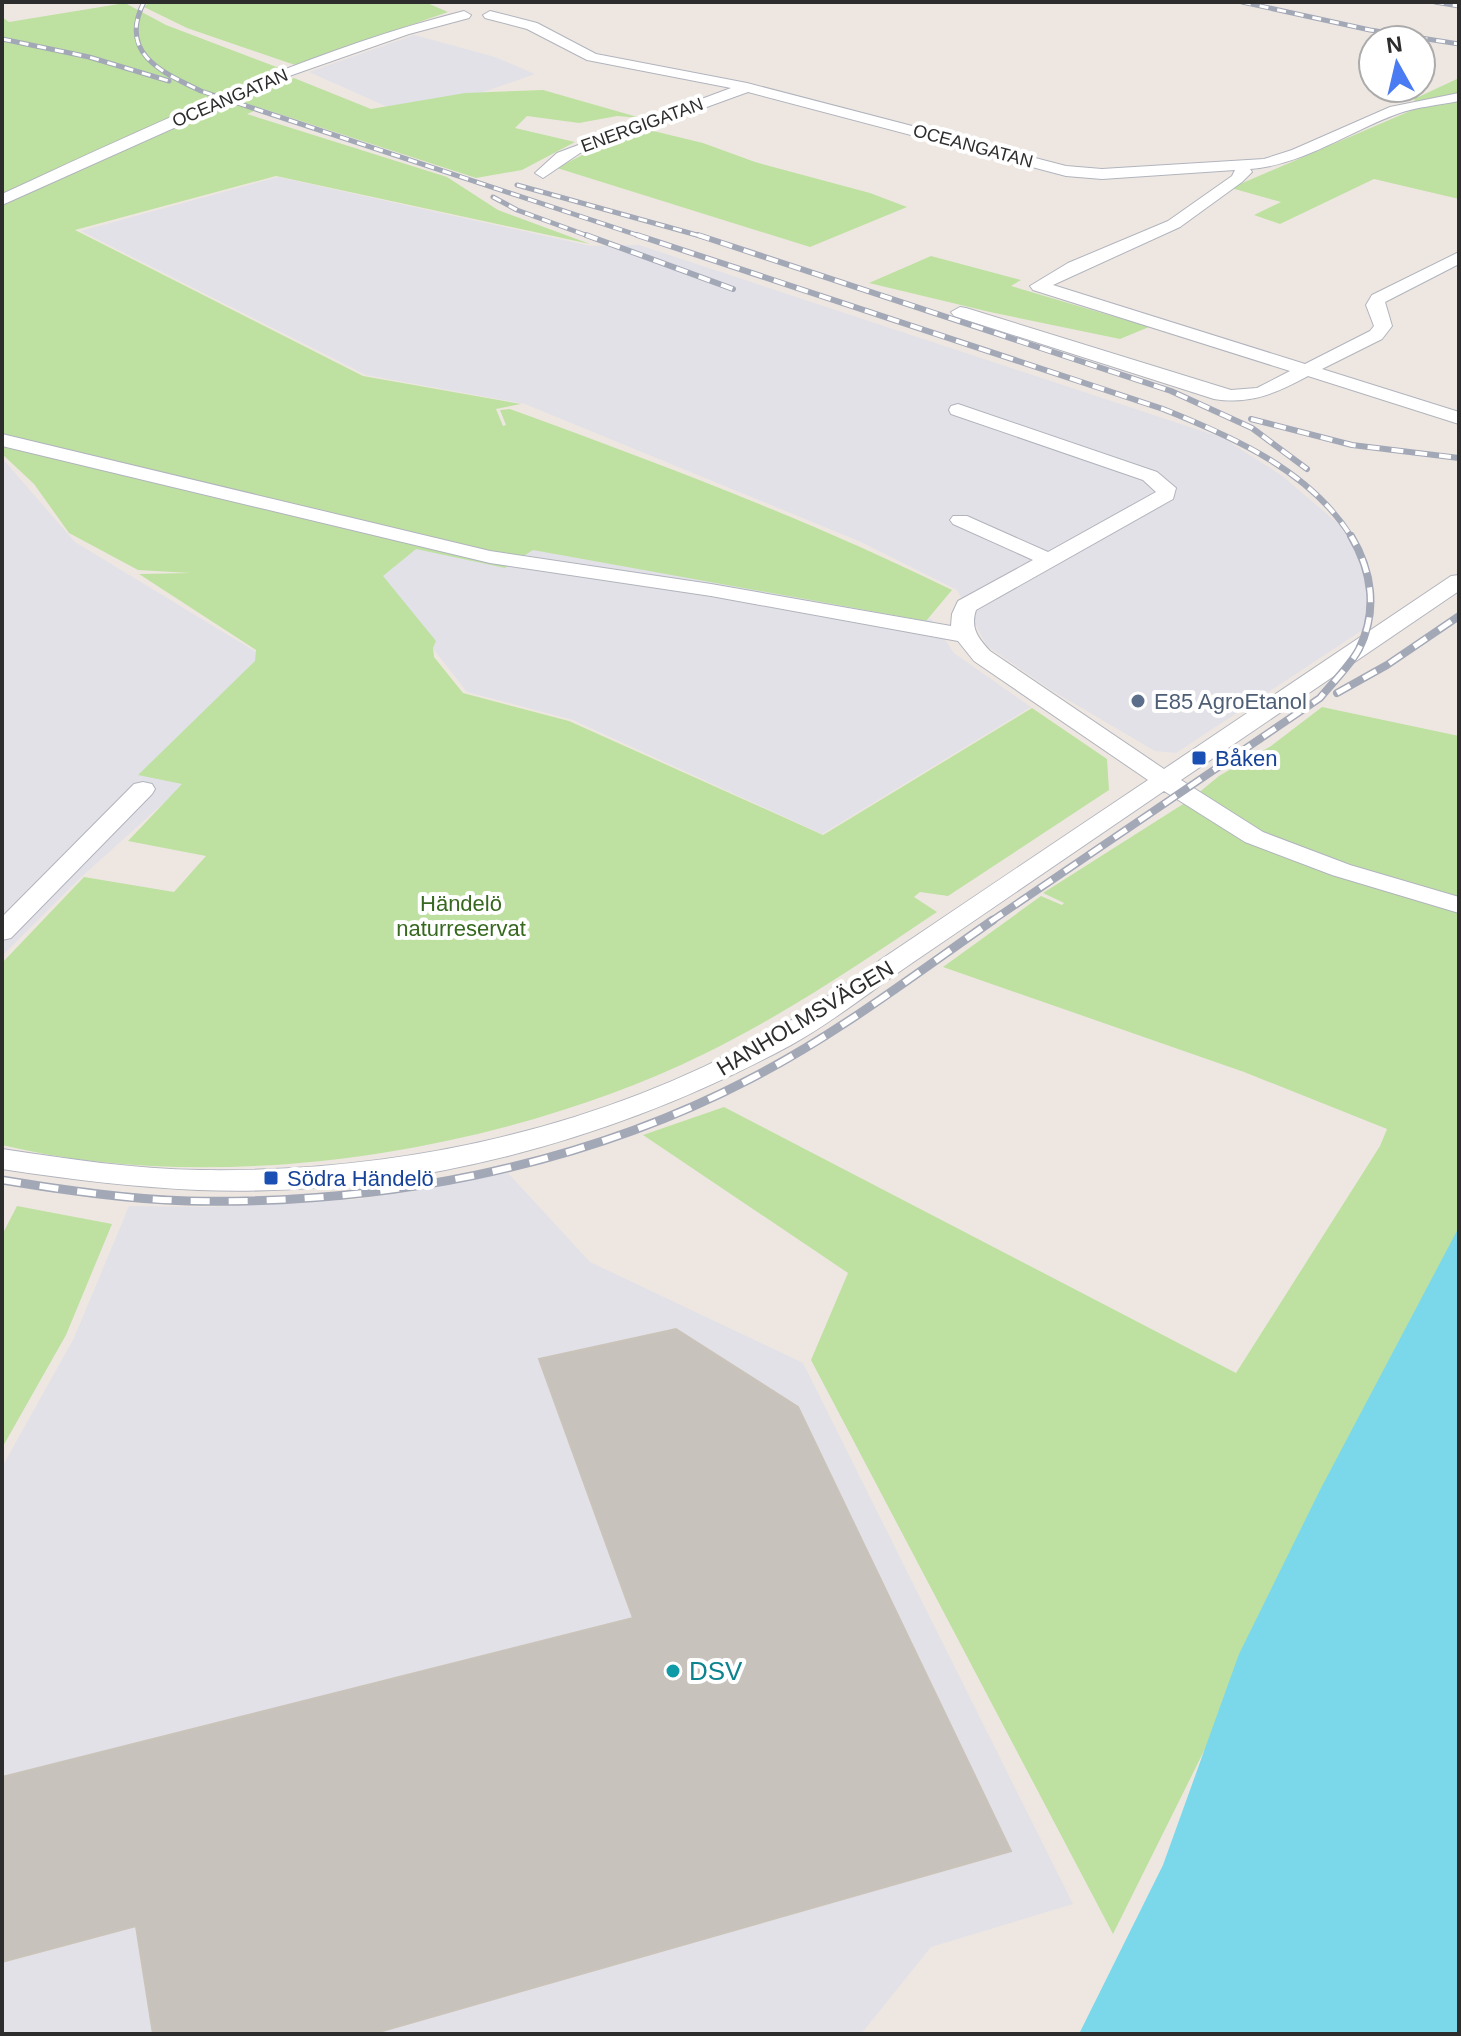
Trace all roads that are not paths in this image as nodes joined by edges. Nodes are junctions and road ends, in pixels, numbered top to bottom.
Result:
1 (493, 8) edge
2 (747, 87) junction
3 (1459, 97) edge
4 (1241, 167) junction
5 (543, 173) dead end
6 (2, 200) edge
7 (1459, 257) edge
8 (960, 312) dead end
9 (1305, 371) junction
10 (958, 410) dead end
11 (1459, 418) edge
12 (2, 440) edge
13 (960, 520) dead end
14 (1049, 560) junction
15 (1459, 581) edge
16 (963, 635) junction
17 (1165, 781) junction
18 (143, 789) dead end
19 (1459, 905) edge
20 (2, 932) edge
21 (2, 1159) edge

1 - 2 street, OCEANGATAN
1 - 6 street, OCEANGATAN
2 - 4 street, OCEANGATAN
2 - 5 street, ENERGIGATAN
3 - 4 street, OCEANGATAN
4 - 9 street
7 - 9 street
8 - 9 street
9 - 11 street
10 - 14 street
12 - 16 street
13 - 14 street
14 - 16 street
15 - 17 street, HANHOLMSVÄGEN
16 - 17 street
17 - 19 street
17 - 21 street, HANHOLMSVÄGEN
18 - 20 street

